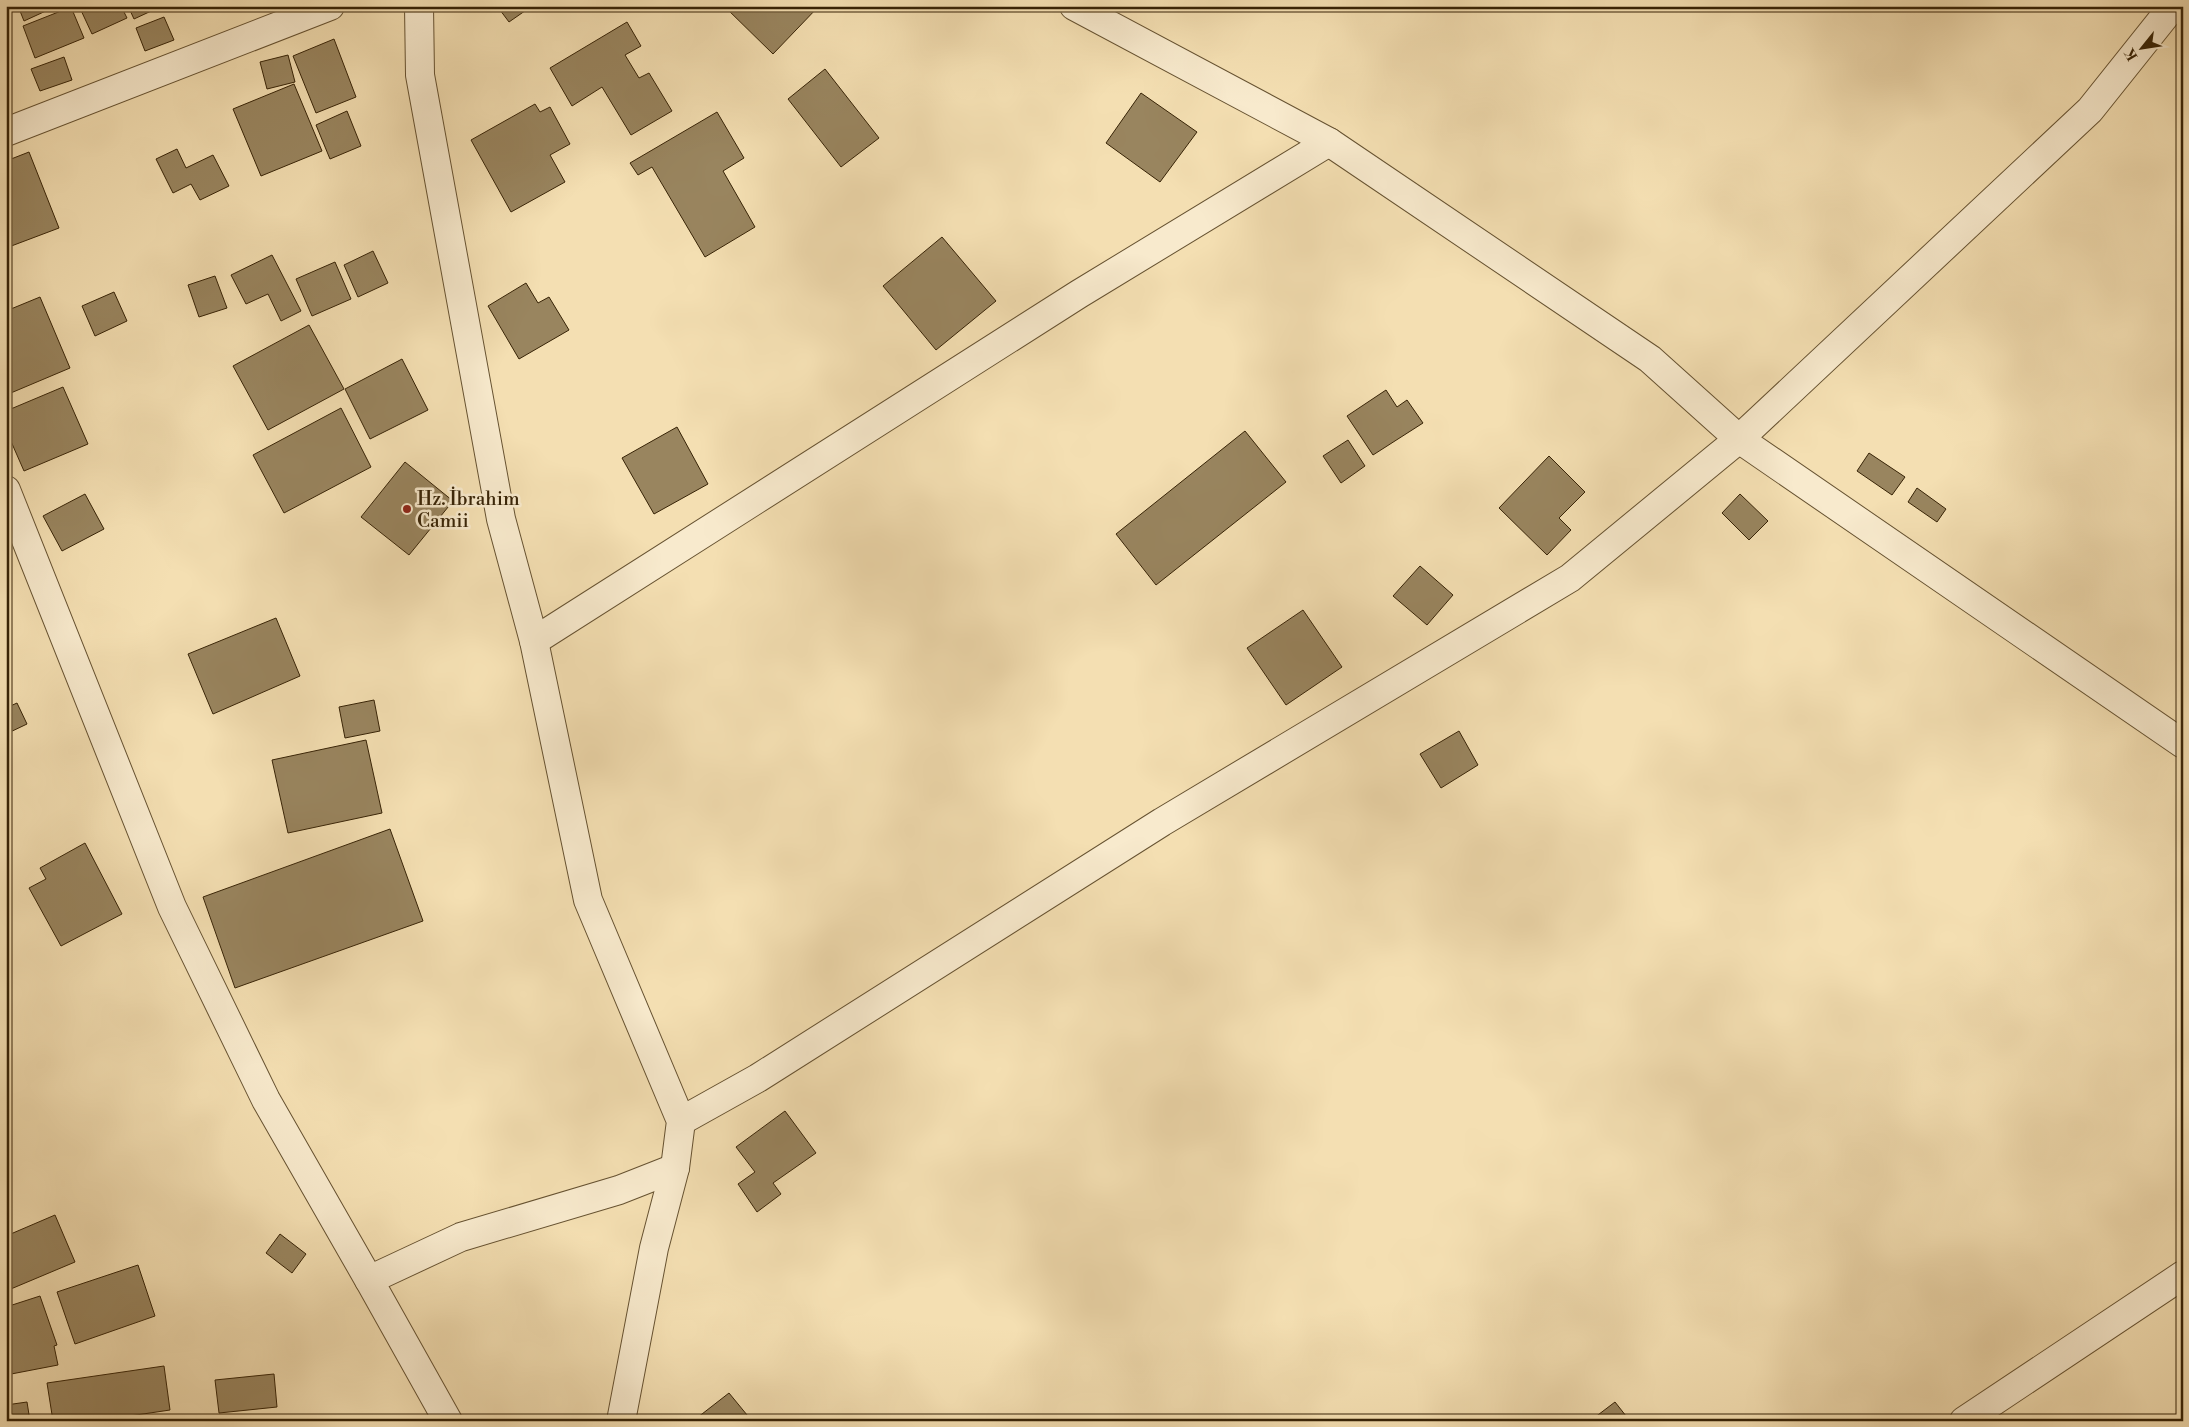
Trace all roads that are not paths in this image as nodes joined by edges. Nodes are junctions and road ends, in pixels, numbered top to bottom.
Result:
1 (330, 6) edge
2 (420, 6) edge
3 (1074, 6) edge
4 (2173, 6) edge
5 (6, 132) edge
6 (1329, 142) junction
7 (1739, 439) junction
8 (6, 490) edge
9 (534, 641) junction
10 (2183, 744) edge
11 (681, 1121) junction
12 (675, 1168) junction
13 (2183, 1275) edge
14 (368, 1280) junction
15 (448, 1421) edge
16 (621, 1421) edge
17 (1964, 1421) edge

1 - 5 street
2 - 9 street
3 - 6 street
4 - 7 street
6 - 7 street
6 - 9 street
7 - 10 street
7 - 11 street
8 - 14 street
9 - 11 street
11 - 12 street
12 - 14 street
12 - 16 street
13 - 17 street
14 - 15 street

